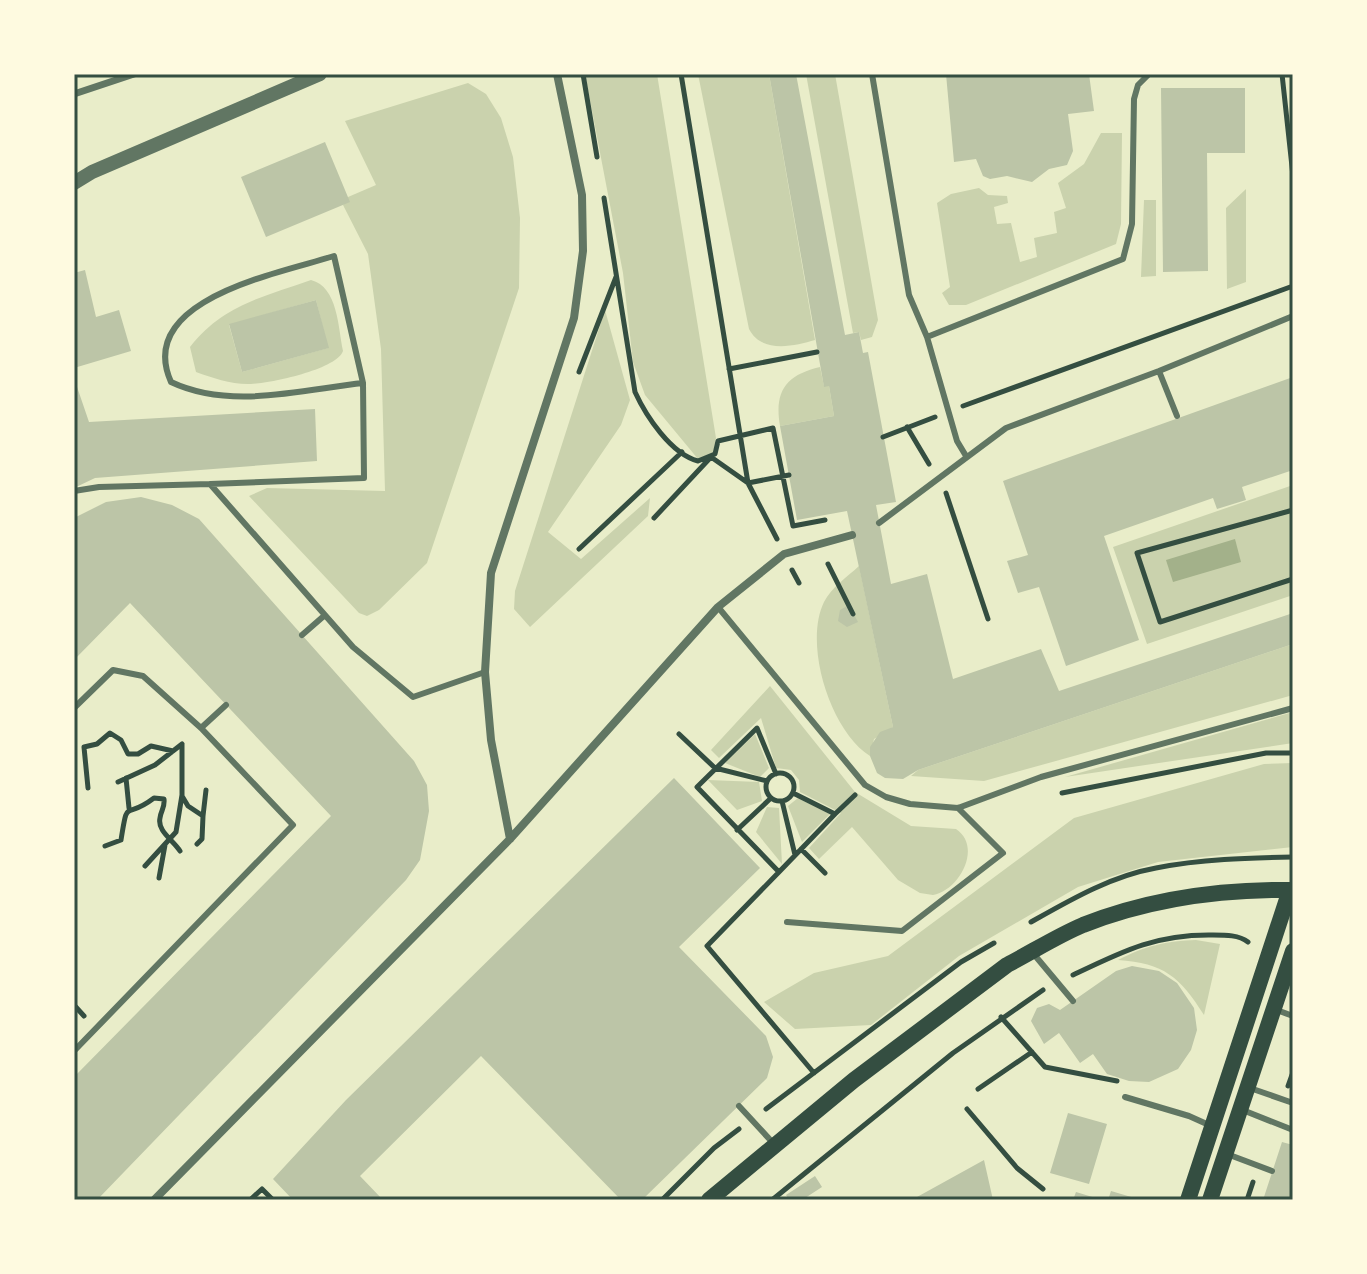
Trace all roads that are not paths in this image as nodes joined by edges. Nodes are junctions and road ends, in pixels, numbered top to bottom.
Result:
1 (134, 74) edge
2 (320, 74) edge
3 (557, 74) edge
4 (872, 74) edge
5 (1149, 74) edge
6 (74, 94) edge
7 (74, 183) edge
8 (1293, 316) edge
9 (927, 337) junction
10 (1159, 371) junction
11 (363, 383) junction
12 (1177, 416) dead end
13 (966, 456) junction
14 (210, 484) junction
15 (74, 491) edge
16 (879, 523) dead end
17 (851, 535) road end
18 (718, 607) junction
19 (325, 615) junction
20 (302, 635) dead end
21 (485, 672) junction
22 (226, 705) dead end
23 (74, 708) edge
24 (1293, 708) edge
25 (201, 728) junction
26 (958, 808) junction
27 (510, 839) junction
28 (1291, 890) edge
29 (787, 922) dead end
30 (1293, 951) edge
31 (1032, 952) junction
32 (1073, 1001) dead end
33 (1273, 1009) junction
34 (1293, 1016) edge
35 (74, 1051) edge
36 (1247, 1087) junction
37 (1125, 1097) dead end
38 (1293, 1103) edge
39 (739, 1106) dead end
40 (1240, 1109) junction
41 (1212, 1127) junction
42 (1293, 1130) edge
43 (774, 1144) junction
44 (1225, 1153) junction
45 (1272, 1171) dead end
46 (1054, 1199) edge
47 (154, 1200) edge
48 (709, 1200) edge
49 (1073, 1200) edge
50 (1188, 1200) edge
51 (1210, 1200) edge

1 - 6 street
2 - 7 street
3 - 21 street
4 - 9 lane
5 - 9 lane
8 - 10 lane
9 - 13 lane
10 - 12 lane
10 - 13 lane
11 - 11 lane
11 - 14 lane
13 - 16 lane
14 - 15 lane
14 - 19 lane
17 - 18 street
18 - 26 lane
18 - 27 street
19 - 20 lane
19 - 21 lane
21 - 27 street
22 - 25 lane
23 - 25 lane
24 - 26 lane
25 - 35 lane
26 - 29 lane
27 - 47 street
28 - 31 main road
28 - 41 main road
30 - 33 main road
31 - 32 lane
31 - 43 main road
33 - 34 lane
33 - 36 main road
36 - 38 lane
36 - 40 main road
37 - 41 lane
39 - 43 lane
40 - 42 lane
40 - 44 main road
41 - 50 main road
43 - 48 main road
44 - 45 lane
44 - 51 main road
46 - 49 lane

